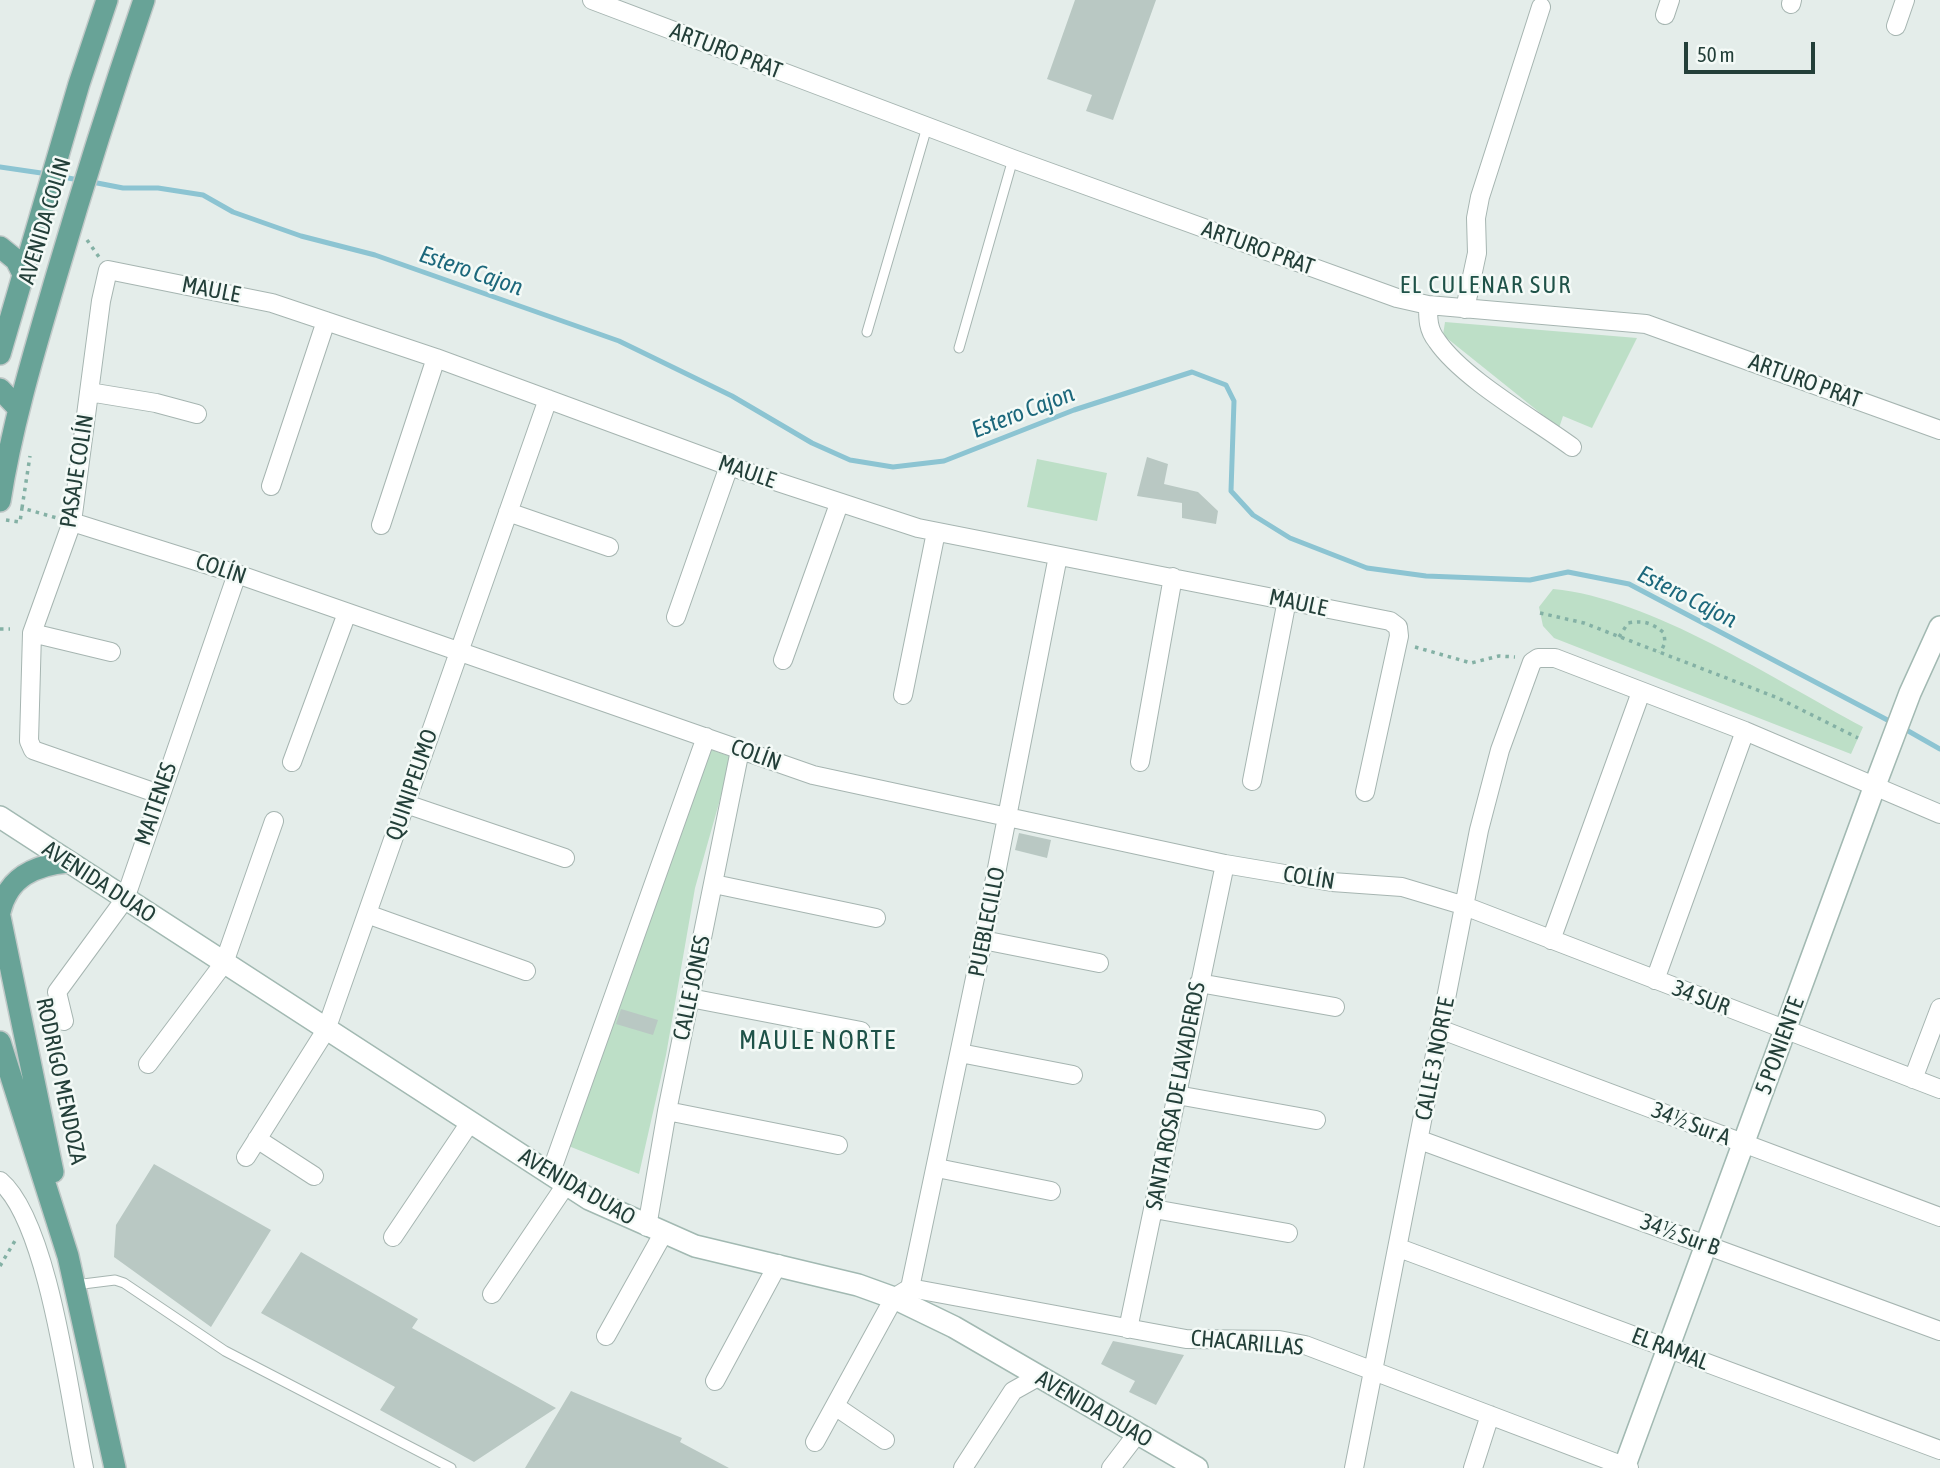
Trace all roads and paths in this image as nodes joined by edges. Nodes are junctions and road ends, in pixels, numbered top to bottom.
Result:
1 (107, 0) edge
2 (144, 0) edge
3 (592, 0) edge
4 (1905, 0) edge
5 (1541, 7) dead end
6 (1896, 26) dead end
7 (927, 127) junction
8 (1013, 159) junction
9 (79, 227) junction
10 (0, 247) edge
11 (108, 270) junction
12 (23, 274) junction
13 (1428, 305) junction
14 (1465, 309) junction
15 (326, 321) junction
16 (867, 332) dead end
17 (958, 348) dead end
18 (0, 354) edge
19 (436, 358) junction
20 (0, 389) edge
21 (89, 392) junction
22 (548, 399) junction
23 (18, 408) junction
24 (197, 414) dead end
25 (1940, 430) edge
26 (1572, 447) dead end
27 (729, 466) junction
28 (271, 486) dead end
29 (0, 501) edge
30 (839, 504) junction
31 (508, 512) junction
32 (0, 519) edge
33 (72, 522) junction
34 (381, 525) dead end
35 (936, 532) junction
36 (609, 547) dead end
37 (1058, 556) junction
38 (237, 574) junction
39 (1173, 577) junction
40 (1287, 600) junction
41 (347, 613) junction
42 (1540, 613) dead end
43 (676, 617) dead end
44 (1398, 627) junction
45 (1940, 627) edge
46 (0, 629) edge
47 (10, 629) dead end
48 (32, 633) junction
49 (1619, 637) junction
50 (111, 652) dead end
51 (459, 652) junction
52 (1660, 653) junction
53 (1538, 658) junction
54 (783, 660) dead end
55 (1641, 692) junction
56 (903, 695) dead end
57 (1745, 731) junction
58 (706, 737) junction
59 (1858, 738) dead end
60 (740, 750) junction
61 (292, 762) dead end
62 (1140, 762) dead end
63 (1252, 780) dead end
64 (1874, 788) junction
65 (1366, 792) dead end
66 (159, 794) junction
67 (406, 804) junction
68 (1940, 814) edge
69 (0, 817) edge
70 (1007, 819) junction
71 (274, 821) dead end
72 (565, 858) dead end
73 (68, 862) junction
74 (1225, 864) junction
75 (714, 884) junction
76 (125, 899) junction
77 (1462, 905) junction
78 (0, 914) edge
79 (367, 914) junction
80 (876, 918) dead end
81 (984, 940) junction
82 (1551, 940) junction
83 (224, 963) junction
84 (1099, 963) dead end
85 (526, 971) dead end
86 (1655, 980) junction
87 (1199, 983) junction
88 (690, 998) junction
89 (1335, 1007) dead end
90 (1940, 1008) edge
91 (64, 1021) dead end
92 (326, 1030) junction
93 (1442, 1030) junction
94 (1786, 1030) junction
95 (861, 1031) dead end
96 (0, 1042) edge
97 (960, 1054) junction
98 (148, 1064) dead end
99 (1073, 1075) dead end
100 (1913, 1079) junction
101 (1940, 1089) edge
102 (1177, 1095) junction
103 (667, 1111) junction
104 (1316, 1120) dead end
105 (469, 1124) junction
106 (257, 1139) junction
107 (1420, 1139) junction
108 (1744, 1143) junction
109 (838, 1145) dead end
110 (246, 1157) dead end
111 (937, 1168) junction
112 (314, 1176) dead end
113 (558, 1180) junction
114 (0, 1181) edge
115 (1051, 1191) dead end
116 (1154, 1209) junction
117 (24, 1213) junction
118 (1940, 1217) edge
119 (655, 1231) junction
120 (1288, 1233) dead end
121 (393, 1237) dead end
122 (1705, 1244) junction
123 (1399, 1248) junction
124 (68, 1256) junction
125 (778, 1264) junction
126 (0, 1266) edge
127 (75, 1284) junction
128 (902, 1293) junction
129 (492, 1294) dead end
130 (1128, 1329) junction
131 (1940, 1331) edge
132 (606, 1336) dead end
133 (1667, 1348) junction
134 (1374, 1371) junction
135 (1038, 1377) junction
136 (715, 1381) dead end
137 (835, 1406) junction
138 (1490, 1415) junction
139 (1137, 1434) junction
140 (886, 1440) dead end
141 (815, 1442) dead end
142 (1940, 1450) edge
143 (1626, 1467) edge
144 (83, 1468) edge
145 (115, 1468) edge
146 (452, 1468) edge
147 (963, 1468) edge
148 (1111, 1468) edge
149 (1197, 1468) edge
150 (1354, 1468) edge
151 (1474, 1468) edge

1 - 12 main road, AVENIDA COLÍN
2 - 9 main road, AVENIDA COLÍN
3 - 7 street, ARTURO PRAT
4 - 6 street
5 - 14 street
7 - 8 street, ARTURO PRAT
7 - 16 lane
8 - 13 street, ARTURO PRAT
8 - 17 lane
9 - 11 path
9 - 23 main road, AVENIDA COLÍN
10 - 12 main road
11 - 15 street, MAULE
11 - 21 street, PASAJE COLÍN
12 - 18 main road, AVENIDA COLÍN
13 - 14 street, ARTURO PRAT
13 - 26 street
14 - 25 street, ARTURO PRAT
15 - 19 street, MAULE
15 - 28 street
19 - 22 street, MAULE
19 - 34 street
20 - 23 main road
21 - 24 street
21 - 33 street, PASAJE COLÍN
22 - 27 street, MAULE
22 - 31 street, QUINIPEUMO
23 - 29 main road, AVENIDA COLÍN
27 - 30 street, MAULE
27 - 43 street
30 - 35 street, MAULE
30 - 54 street
31 - 36 street
31 - 51 street, QUINIPEUMO
32 - 33 path
33 - 38 street, COLÍN
33 - 48 street, PASAJE COLÍN
35 - 37 street, MAULE
35 - 56 street
37 - 39 street, MAULE
37 - 70 street, PUEBLECILLO
38 - 41 street, COLÍN
38 - 66 street, MAITENES
39 - 40 street, MAULE
39 - 62 street
40 - 44 street, MAULE
40 - 63 street
41 - 51 street, COLÍN
41 - 61 street
42 - 49 path
44 - 53 path
44 - 65 street
45 - 64 street, 5 PONIENTE
46 - 47 path
48 - 50 street
48 - 66 street, PASAJE COLÍN
49 - 52 path
49 - 52 path
51 - 58 street, COLÍN
51 - 67 street, QUINIPEUMO
52 - 59 path
53 - 55 street
53 - 77 street, CALLE 3 NORTE
55 - 57 street
55 - 82 street
57 - 64 street
57 - 86 street
58 - 60 street, COLÍN
58 - 113 street
60 - 70 street, COLÍN
60 - 75 street, CALLE JONES
64 - 68 street
64 - 94 street, 5 PONIENTE
66 - 76 street, MAITENES
67 - 72 street
67 - 79 street, QUINIPEUMO
69 - 73 street, AVENIDA DUAO
70 - 74 street, COLÍN
70 - 81 street, PUEBLECILLO
71 - 83 street
73 - 76 street, AVENIDA DUAO
73 - 78 main road
74 - 77 street, COLÍN
74 - 87 street, SANTA ROSA DE LAVADEROS
75 - 80 street
75 - 88 street, CALLE JONES
76 - 83 street, AVENIDA DUAO
76 - 91 street, MAITENES
77 - 82 street, 34 SUR
77 - 93 street, CALLE 3 NORTE
78 - 124 main road, RODRIGO MENDOZA
79 - 85 street
79 - 92 street, QUINIPEUMO
81 - 84 street
81 - 97 street, PUEBLECILLO
82 - 86 street, 34 SUR
83 - 92 street, AVENIDA DUAO
83 - 98 street
86 - 94 street, 34 SUR
87 - 89 street
87 - 102 street, SANTA ROSA DE LAVADEROS
88 - 95 street
88 - 103 street, CALLE JONES
90 - 100 street
92 - 105 street, AVENIDA DUAO
92 - 106 street, QUINIPEUMO
93 - 107 street, CALLE 3 NORTE
93 - 108 street, 34½ Sur A
94 - 100 street, 34 SUR
94 - 108 street, 5 PONIENTE
96 - 124 main road, RODRIGO MENDOZA
97 - 99 street
97 - 111 street, PUEBLECILLO
100 - 101 street, 34 SUR
102 - 104 street
102 - 116 street, SANTA ROSA DE LAVADEROS
103 - 109 street
103 - 119 street, CALLE JONES
105 - 113 street, AVENIDA DUAO
105 - 121 street
106 - 110 street, QUINIPEUMO
106 - 112 street
107 - 122 street, 34½ Sur B
107 - 123 street, CALLE 3 NORTE
108 - 118 street, 34½ Sur A
108 - 122 street, 5 PONIENTE
111 - 115 street
111 - 128 street, PUEBLECILLO
113 - 119 street, AVENIDA DUAO
113 - 129 street
114 - 117 street
116 - 120 street
116 - 130 street, SANTA ROSA DE LAVADEROS
117 - 126 path
117 - 144 street
119 - 125 street, AVENIDA DUAO
119 - 132 street, CALLE JONES
122 - 131 street, 34½ Sur B
122 - 133 street, 5 PONIENTE
123 - 133 street, EL RAMAL
123 - 134 street, CALLE 3 NORTE
124 - 127 main road, RODRIGO MENDOZA
125 - 128 street, AVENIDA DUAO
125 - 136 street
127 - 145 main road, RODRIGO MENDOZA
127 - 146 lane
128 - 130 street, CHACARILLAS
128 - 135 street, AVENIDA DUAO
128 - 137 street, PUEBLECILLO
130 - 134 street, CHACARILLAS
133 - 142 street, EL RAMAL
133 - 143 street, 5 PONIENTE
134 - 138 street, CHACARILLAS
134 - 150 street, CALLE 3 NORTE
135 - 139 street, AVENIDA DUAO
135 - 147 street
137 - 140 street
137 - 141 street, PUEBLECILLO
138 - 143 street, CHACARILLAS
138 - 151 street
139 - 148 street
139 - 149 street, AVENIDA DUAO

